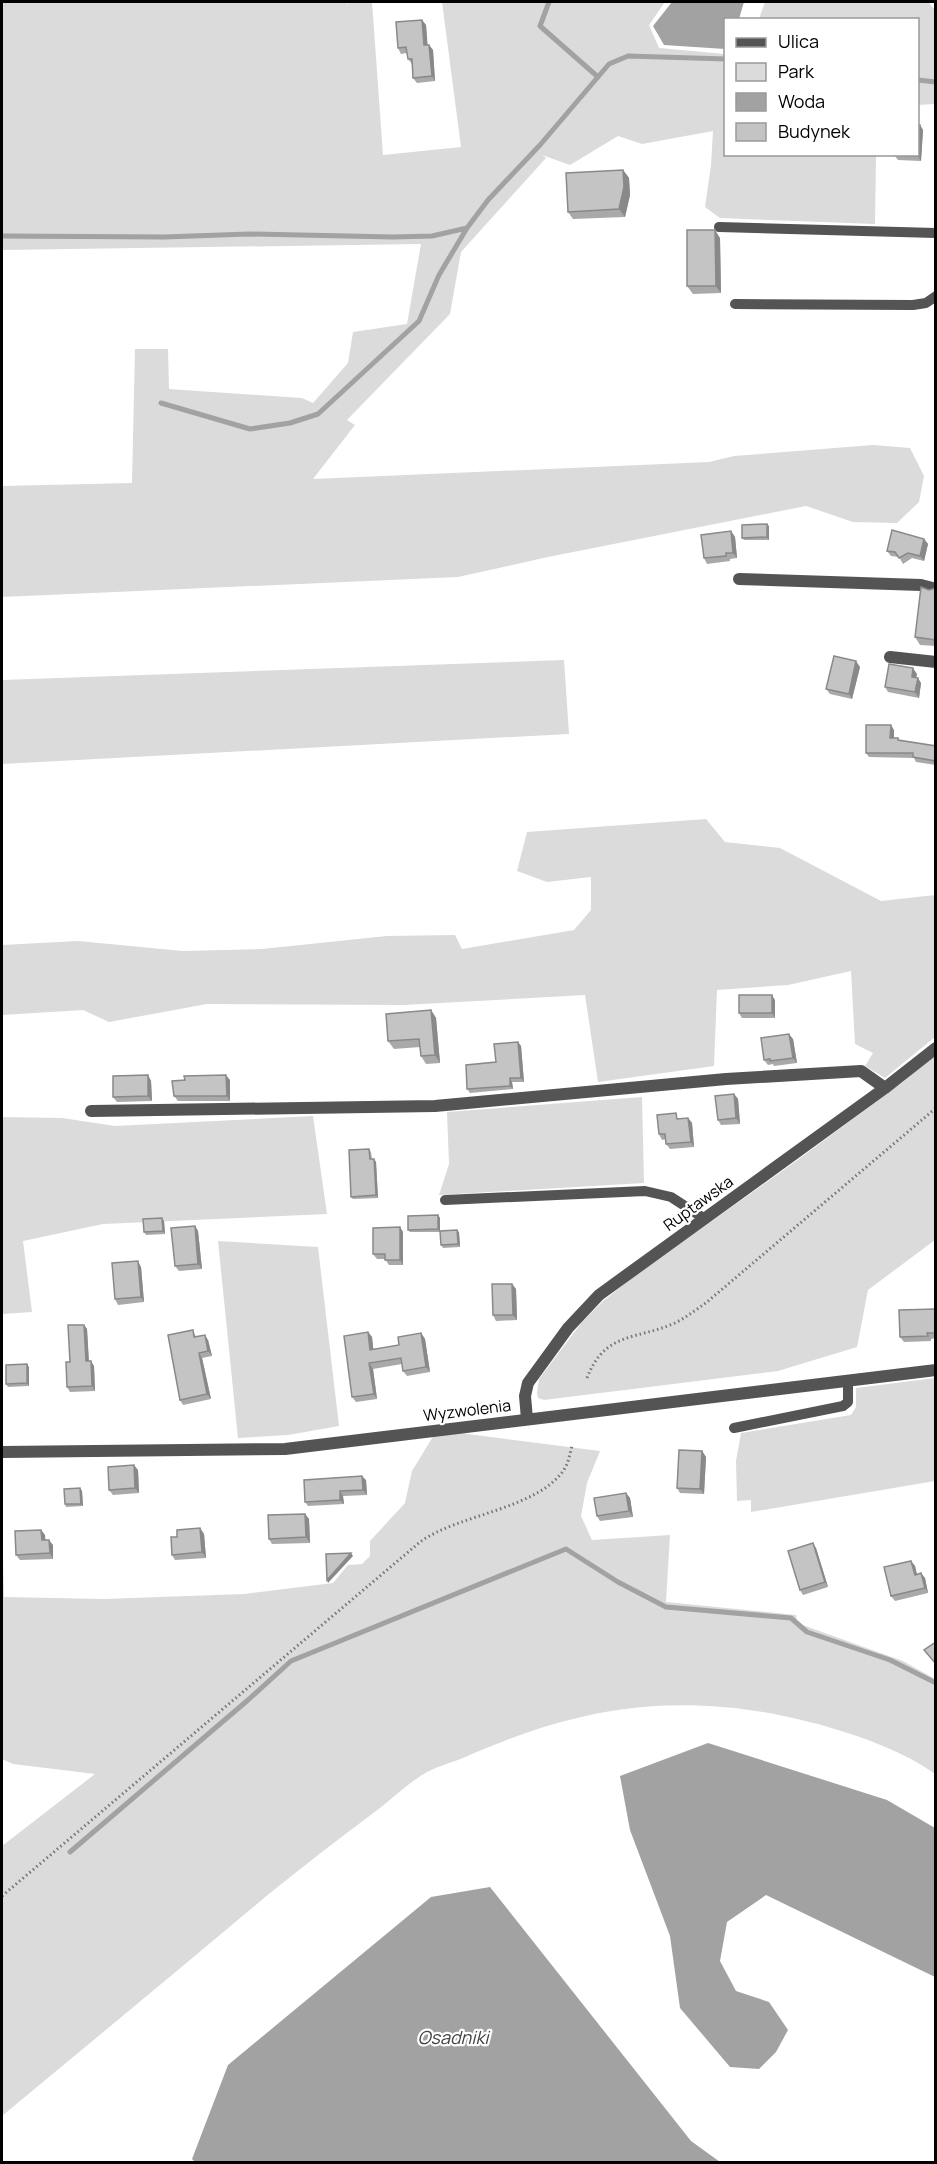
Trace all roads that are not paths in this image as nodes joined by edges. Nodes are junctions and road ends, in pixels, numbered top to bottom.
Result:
1 (719, 227) dead end
2 (936, 233) edge
3 (936, 296) edge
4 (735, 304) dead end
5 (739, 579) dead end
6 (936, 589) edge
7 (890, 657) dead end
8 (936, 662) edge
9 (936, 1048) edge
10 (885, 1088) junction
11 (91, 1112) dead end
12 (445, 1200) dead end
13 (705, 1219) junction
14 (936, 1370) edge
15 (848, 1380) junction
16 (527, 1419) junction
17 (734, 1428) dead end
18 (2, 1452) edge

1 - 2 lane
3 - 4 lane
5 - 6 street
7 - 8 street
9 - 10 street, Ruptawska
10 - 11 street
10 - 13 street, Ruptawska
12 - 13 lane
13 - 16 street, Ruptawska
14 - 15 street, Wyzwolenia
15 - 16 street, Wyzwolenia
15 - 17 lane
16 - 18 street, Wyzwolenia

